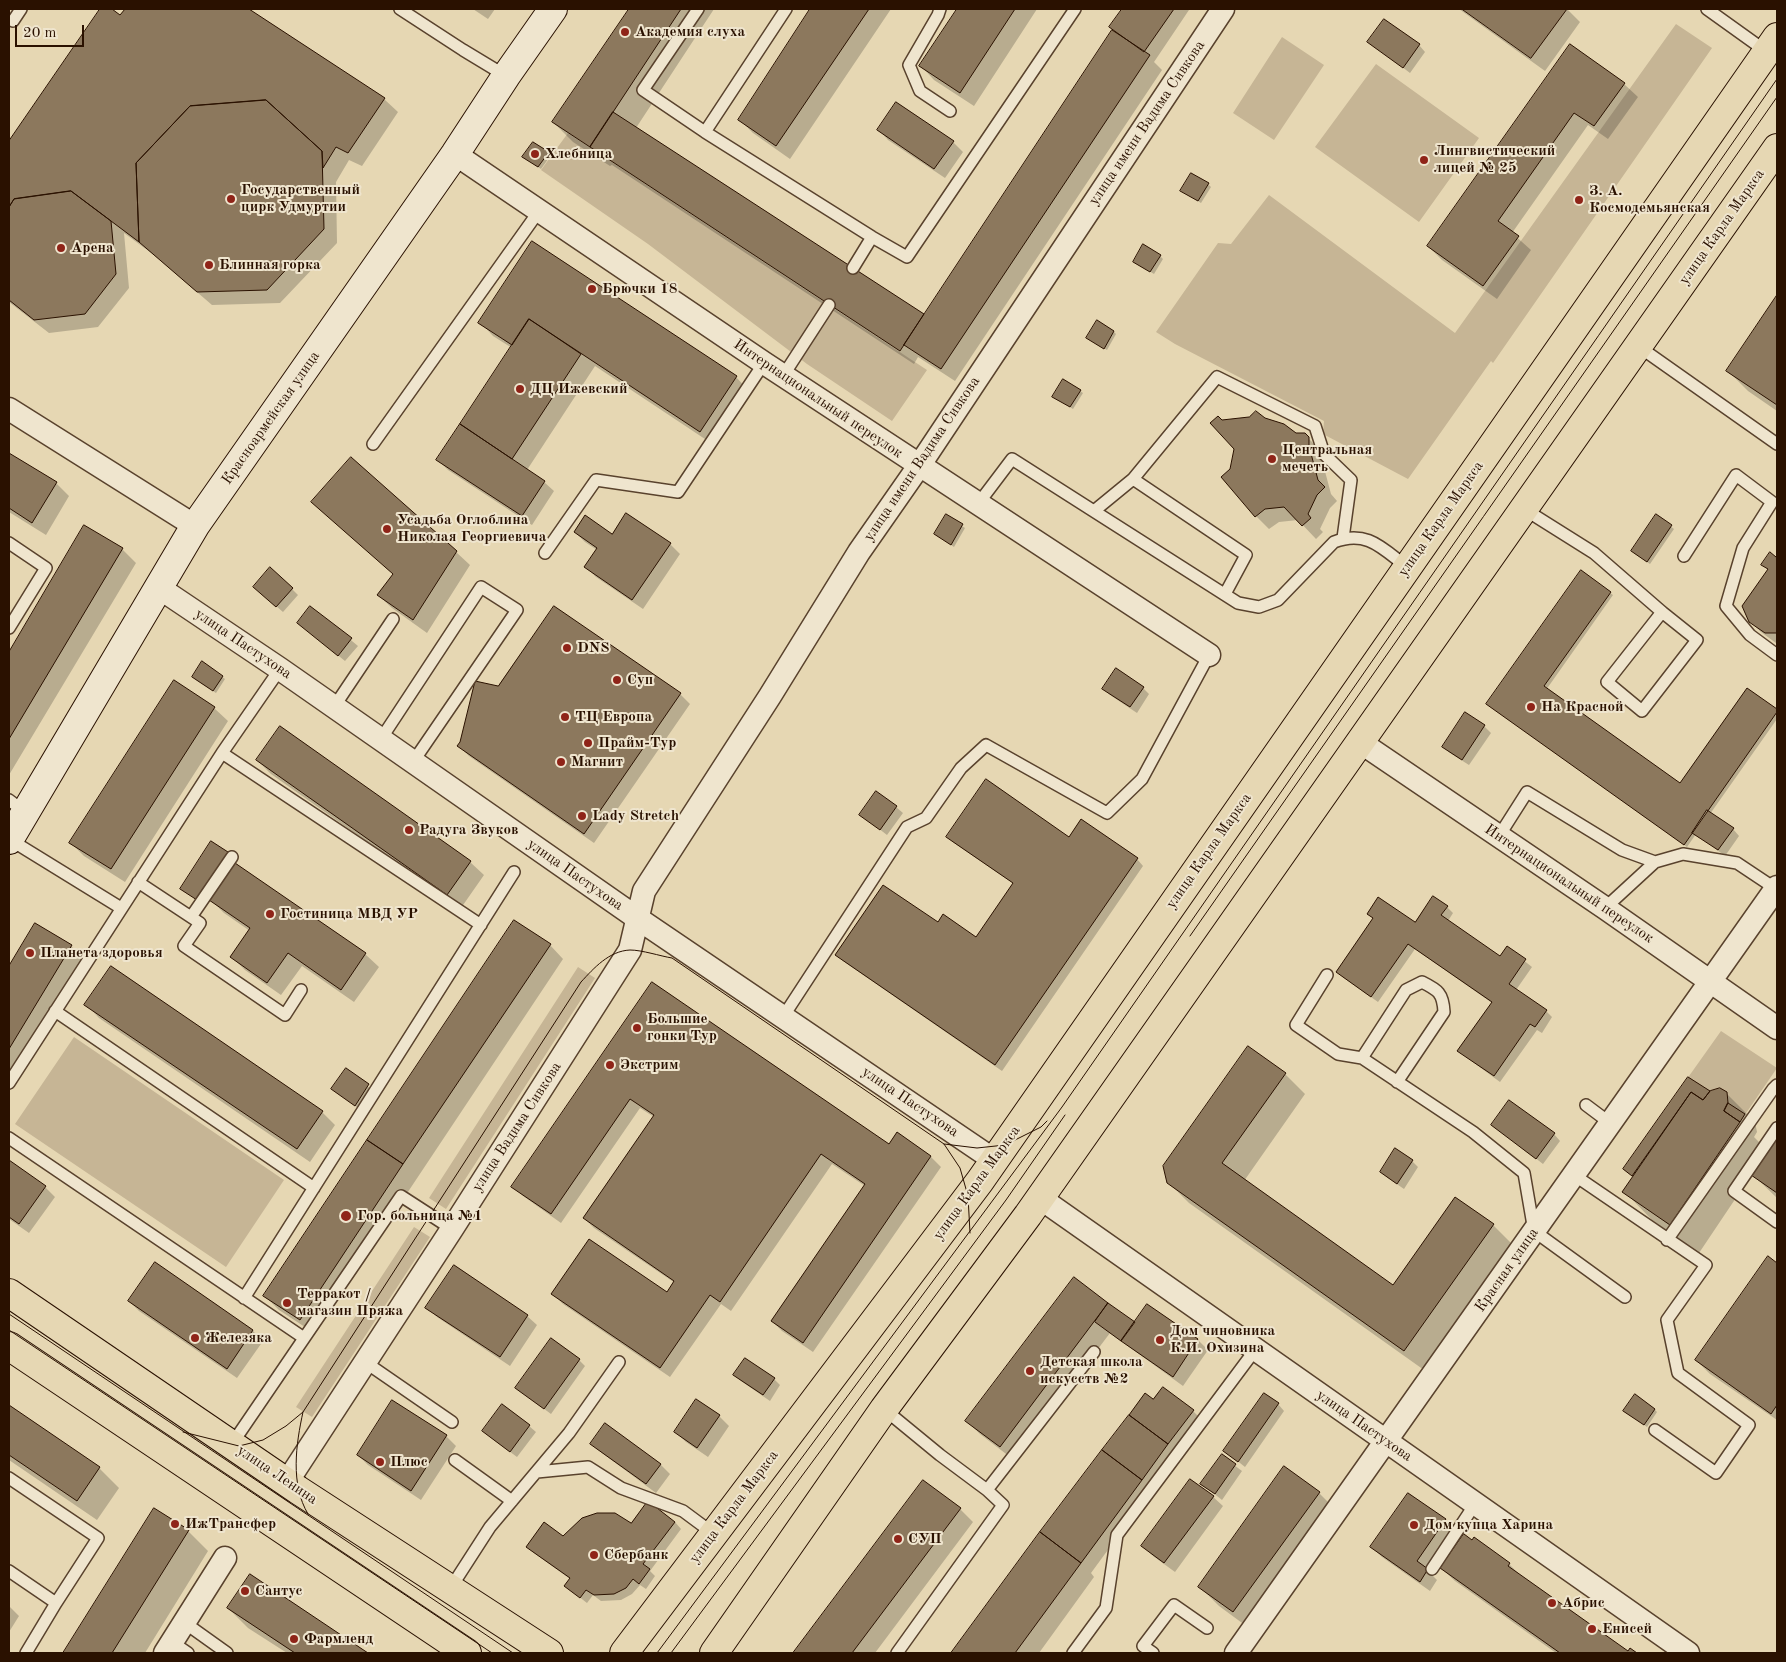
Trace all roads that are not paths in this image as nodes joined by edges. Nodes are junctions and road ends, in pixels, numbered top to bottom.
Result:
1 (21, 9) edge
2 (400, 9) edge
3 (552, 9) edge
4 (698, 9) edge
5 (786, 9) edge
6 (940, 9) edge
7 (1074, 9) edge
8 (1222, 9) edge
9 (1707, 9) edge
10 (13, 21) dead end
11 (1772, 44) edge
12 (506, 76) junction
13 (950, 111) dead end
14 (705, 132) junction
15 (1777, 148) edge
16 (455, 154) junction
17 (539, 211) junction
18 (872, 237) junction
19 (853, 268) dead end
20 (829, 305) dead end
21 (1638, 346) junction
22 (764, 363) junction
23 (783, 376) junction
24 (9, 409) edge
25 (373, 444) dead end
26 (1777, 444) edge
27 (919, 466) junction
28 (1133, 479) junction
29 (978, 504) junction
30 (1524, 509) junction
31 (1094, 511) junction
32 (195, 526) junction
33 (1343, 538) junction
34 (9, 543) edge
35 (545, 553) dead end
36 (1684, 556) dead end
37 (1407, 567) junction
38 (158, 587) junction
39 (1225, 594) junction
40 (1662, 612) junction
41 (393, 619) dead end
42 (9, 628) edge
43 (1210, 655) joint
44 (1777, 656) edge
45 (280, 669) junction
46 (334, 707) junction
47 (381, 739) junction
48 (1360, 742) junction
49 (222, 753) junction
50 (413, 762) junction
51 (17, 806) edge
52 (1499, 836) junction
53 (9, 840) edge
54 (232, 857) dead end
55 (1655, 862) junction
56 (514, 872) dead end
57 (138, 882) junction
58 (1777, 888) edge
59 (121, 908) junction
60 (1605, 908) junction
61 (191, 917) junction
62 (637, 918) junction
63 (481, 925) junction
64 (1327, 975) dead end
65 (1711, 981) junction
66 (301, 990) dead end
67 (55, 1011) junction
68 (783, 1017) junction
69 (1777, 1028) edge
70 (1362, 1058) junction
71 (9, 1082) edge
72 (1397, 1082) junction
73 (1777, 1085) edge
74 (1586, 1105) dead end
75 (1610, 1123) junction
76 (1777, 1128) edge
77 (9, 1138) edge
78 (994, 1160) junction
79 (1574, 1174) junction
80 (314, 1188) junction
81 (1040, 1198) junction
82 (1777, 1222) edge
83 (452, 1229) junction
84 (1534, 1231) junction
85 (1668, 1240) junction
86 (9, 1292) edge
87 (1625, 1297) dead end
88 (244, 1298) junction
89 (304, 1338) junction
90 (9, 1346) edge
91 (1255, 1350) junction
92 (1094, 1352) dead end
93 (365, 1362) junction
94 (619, 1362) dead end
95 (884, 1409) junction
96 (452, 1422) dead end
97 (1655, 1430) dead end
98 (1386, 1441) junction
99 (232, 1444) junction
100 (455, 1460) dead end
101 (536, 1472) junction
102 (9, 1478) edge
103 (287, 1482) junction
104 (987, 1490) junction
105 (512, 1501) junction
106 (1475, 1504) junction
107 (714, 1534) junction
108 (225, 1558) dead end
109 (1432, 1569) dead end
110 (9, 1571) edge
111 (450, 1589) junction
112 (56, 1603) junction
113 (185, 1623) junction
114 (1207, 1628) dead end
115 (175, 1650) edge
116 (26, 1653) edge
117 (227, 1653) edge
118 (467, 1653) edge
119 (549, 1653) edge
120 (624, 1653) edge
121 (714, 1653) edge
122 (898, 1653) edge
123 (1072, 1653) edge
124 (1153, 1653) edge
125 (1236, 1653) edge
126 (1688, 1653) edge

1 - 10 lane
2 - 12 lane
3 - 12 street, Красноармейская улица
4 - 14 lane
5 - 14 lane
6 - 13 lane
7 - 18 lane
8 - 27 street, улица имени Вадима Сивкова
9 - 11 lane
11 - 37 main road, улица Карла Маркса
12 - 16 street, Красноармейская улица
14 - 18 lane
15 - 21 main road, улица Карла Маркса
16 - 17 street, Интернациональный переулок
16 - 32 street, Красноармейская улица
17 - 22 street, Интернациональный переулок
17 - 25 lane
18 - 19 lane
20 - 23 lane
21 - 26 lane
21 - 30 main road, улица Карла Маркса
22 - 23 street, Интернациональный переулок
22 - 35 lane
23 - 27 street, Интернациональный переулок
24 - 32 street
27 - 29 street, Интернациональный переулок
27 - 62 street, улица имени Вадима Сивкова
28 - 31 lane
28 - 33 lane
28 - 39 lane
29 - 31 lane
29 - 43 street, Интернациональный переулок
30 - 40 lane
30 - 48 main road, улица Карла Маркса
31 - 39 lane
32 - 38 street, Красноармейская улица
33 - 37 lane
33 - 39 lane
34 - 42 lane
36 - 44 lane
37 - 78 main road, улица Карла Маркса
38 - 45 street, улица Пастухова
38 - 51 street, Красноармейская улица
40 - 40 lane
41 - 46 lane
43 - 68 lane
45 - 46 street, улица Пастухова
45 - 49 lane
46 - 47 street, улица Пастухова
47 - 50 street, улица Пастухова
47 - 50 lane
48 - 52 street, Интернациональный переулок
48 - 81 main road, улица Карла Маркса
49 - 57 lane
49 - 63 lane
50 - 62 street, улица Пастухова
51 - 53 street, Красноармейская улица
52 - 55 lane
52 - 60 street, Интернациональный переулок
53 - 59 lane
54 - 61 lane
55 - 58 lane
55 - 60 lane
56 - 63 lane
57 - 59 lane
57 - 61 lane
58 - 65 street, Красная улица
59 - 67 lane
60 - 65 street, Интернациональный переулок
61 - 66 lane
62 - 68 street, улица Пастухова
62 - 83 street, улица Вадима Сивкова
63 - 80 lane
64 - 70 lane
65 - 69 street, Интернациональный переулок
65 - 75 street, Красная улица
67 - 71 lane
67 - 80 lane
68 - 78 street, улица Пастухова
70 - 72 lane
70 - 72 lane
72 - 84 lane
73 - 85 lane
74 - 75 lane
75 - 79 street, Красная улица
76 - 82 lane
77 - 88 lane
78 - 107 main road, улица Карла Маркса
79 - 84 street, Красная улица
79 - 85 lane
80 - 88 lane
81 - 91 street, улица Пастухова
81 - 95 main road, улица Карла Маркса
83 - 89 lane
83 - 93 street, улица Вадима Сивкова
84 - 87 lane
84 - 98 street, Красная улица
85 - 97 lane
86 - 99 main road, улица Ленина
88 - 89 lane
89 - 99 lane
90 - 118 main road
91 - 98 street, улица Пастухова
91 - 123 lane
92 - 104 lane
93 - 96 lane
93 - 103 street, улица Вадима Сивкова
94 - 101 lane
95 - 104 lane
95 - 121 main road, улица Карла Маркса
98 - 106 street, улица Пастухова
98 - 125 street, Красная улица
99 - 103 main road, улица Ленина
100 - 105 lane
101 - 105 lane
101 - 107 lane
102 - 112 lane
103 - 111 main road, улица Ленина
104 - 122 lane
105 - 111 lane
106 - 109 lane
106 - 126 street, улица Пастухова
107 - 120 main road, улица Карла Маркса
108 - 113 street
110 - 112 lane
111 - 119 main road, улица Ленина
112 - 116 lane
113 - 115 street
113 - 117 lane
114 - 124 lane

